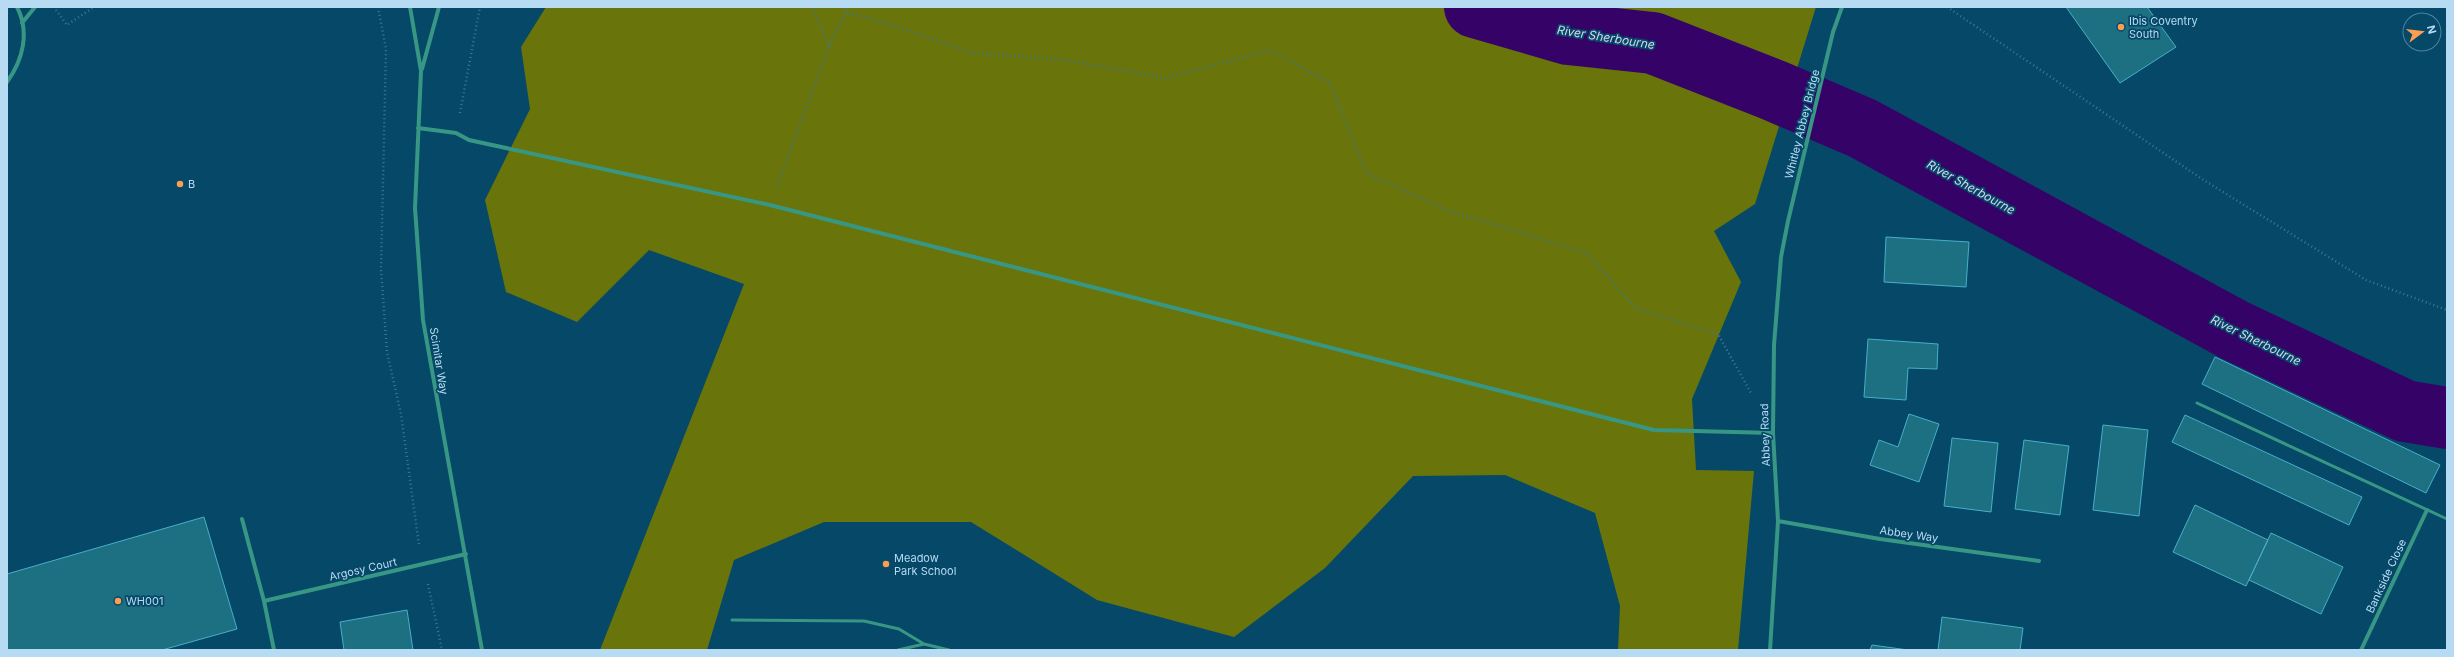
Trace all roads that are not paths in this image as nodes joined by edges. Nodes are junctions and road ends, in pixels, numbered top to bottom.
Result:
1 (17, 7) edge
2 (35, 7) edge
3 (410, 7) edge
4 (439, 7) edge
5 (1842, 7) edge
6 (22, 23) junction
7 (421, 71) junction
8 (7, 82) edge
9 (418, 128) junction
10 (1788, 221) joint
11 (2197, 403) dead end
12 (1773, 433) junction
13 (2427, 510) junction
14 (242, 519) dead end
15 (2447, 519) edge
16 (1778, 521) junction
17 (466, 554) junction
18 (2039, 561) dead end
19 (264, 601) junction
20 (732, 620) dead end
21 (924, 644) junction
22 (274, 650) edge
23 (482, 650) edge
24 (898, 650) edge
25 (949, 650) edge
26 (1770, 650) edge
27 (2361, 650) edge

1 - 6 street
2 - 6 street
3 - 7 street
4 - 7 street
5 - 10 street, Whitley Abbey Bridge
6 - 8 street
7 - 9 street, Scimitar Way
9 - 12 street
9 - 17 street, Scimitar Way
10 - 12 street, Abbey Road
11 - 13 lane
12 - 16 street, Abbey Road
13 - 15 lane
13 - 27 street, Bankside Close
14 - 19 street
16 - 18 street, Abbey Way
16 - 26 street, Abbey Road
17 - 19 street, Argosy Court
17 - 23 street, Scimitar Way
19 - 22 street
20 - 21 lane
21 - 24 lane
21 - 25 lane

